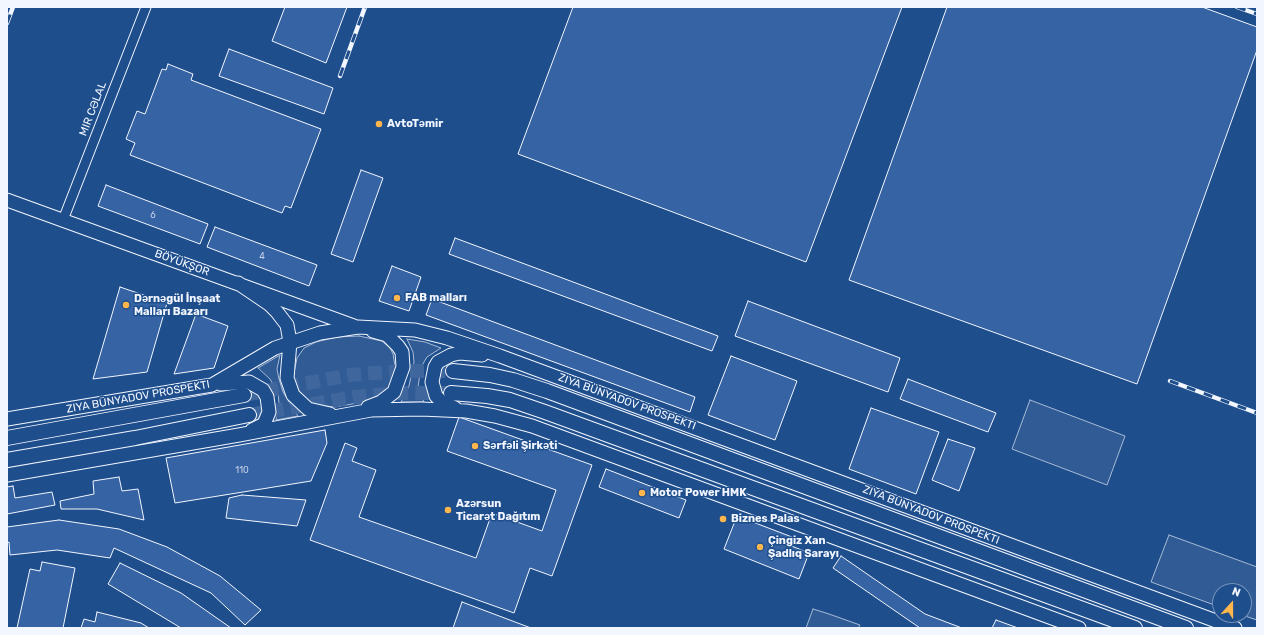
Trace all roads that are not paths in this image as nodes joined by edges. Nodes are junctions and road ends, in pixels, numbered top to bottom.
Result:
1 (146, 7) edge
2 (7, 200) edge
3 (63, 220) junction
4 (238, 283) junction
5 (358, 327) junction
6 (290, 342) junction
7 (500, 356) junction
8 (453, 371) tunnel mouth
9 (212, 385) junction
10 (451, 393) tunnel mouth
11 (244, 394) tunnel mouth
12 (466, 411) junction
13 (249, 415) tunnel mouth
14 (339, 415) junction
15 (7, 419) edge
16 (239, 435) junction
17 (7, 438) edge
18 (7, 460) edge
19 (7, 475) edge
20 (1079, 628) edge
21 (1135, 628) edge
22 (1186, 628) edge
23 (1235, 628) edge

1 - 3 street, MIR CƏLAL
2 - 3 main road, BÖYÜKŞOR
3 - 4 main road, BÖYÜKŞOR
4 - 5 main road, BÖYÜKŞOR
4 - 6 main road
5 - 6 main road, ZIYA BÜNYADOV PROSPEKTI
5 - 7 main road, ZIYA BÜNYADOV PROSPEKTI
5 - 14 main road
6 - 9 main road, ZIYA BÜNYADOV PROSPEKTI
6 - 14 main road
7 - 12 main road
7 - 23 main road, ZIYA BÜNYADOV PROSPEKTI
8 - 22 main road, ZIYA BÜNYADOV PROSPEKTI
9 - 15 main road, ZIYA BÜNYADOV PROSPEKTI
9 - 16 main road
10 - 21 main road
11 - 17 main road, ZIYA BÜNYADOV PROSPEKTI
12 - 14 main road
12 - 20 main road
13 - 18 main road
14 - 16 main road
16 - 19 main road

